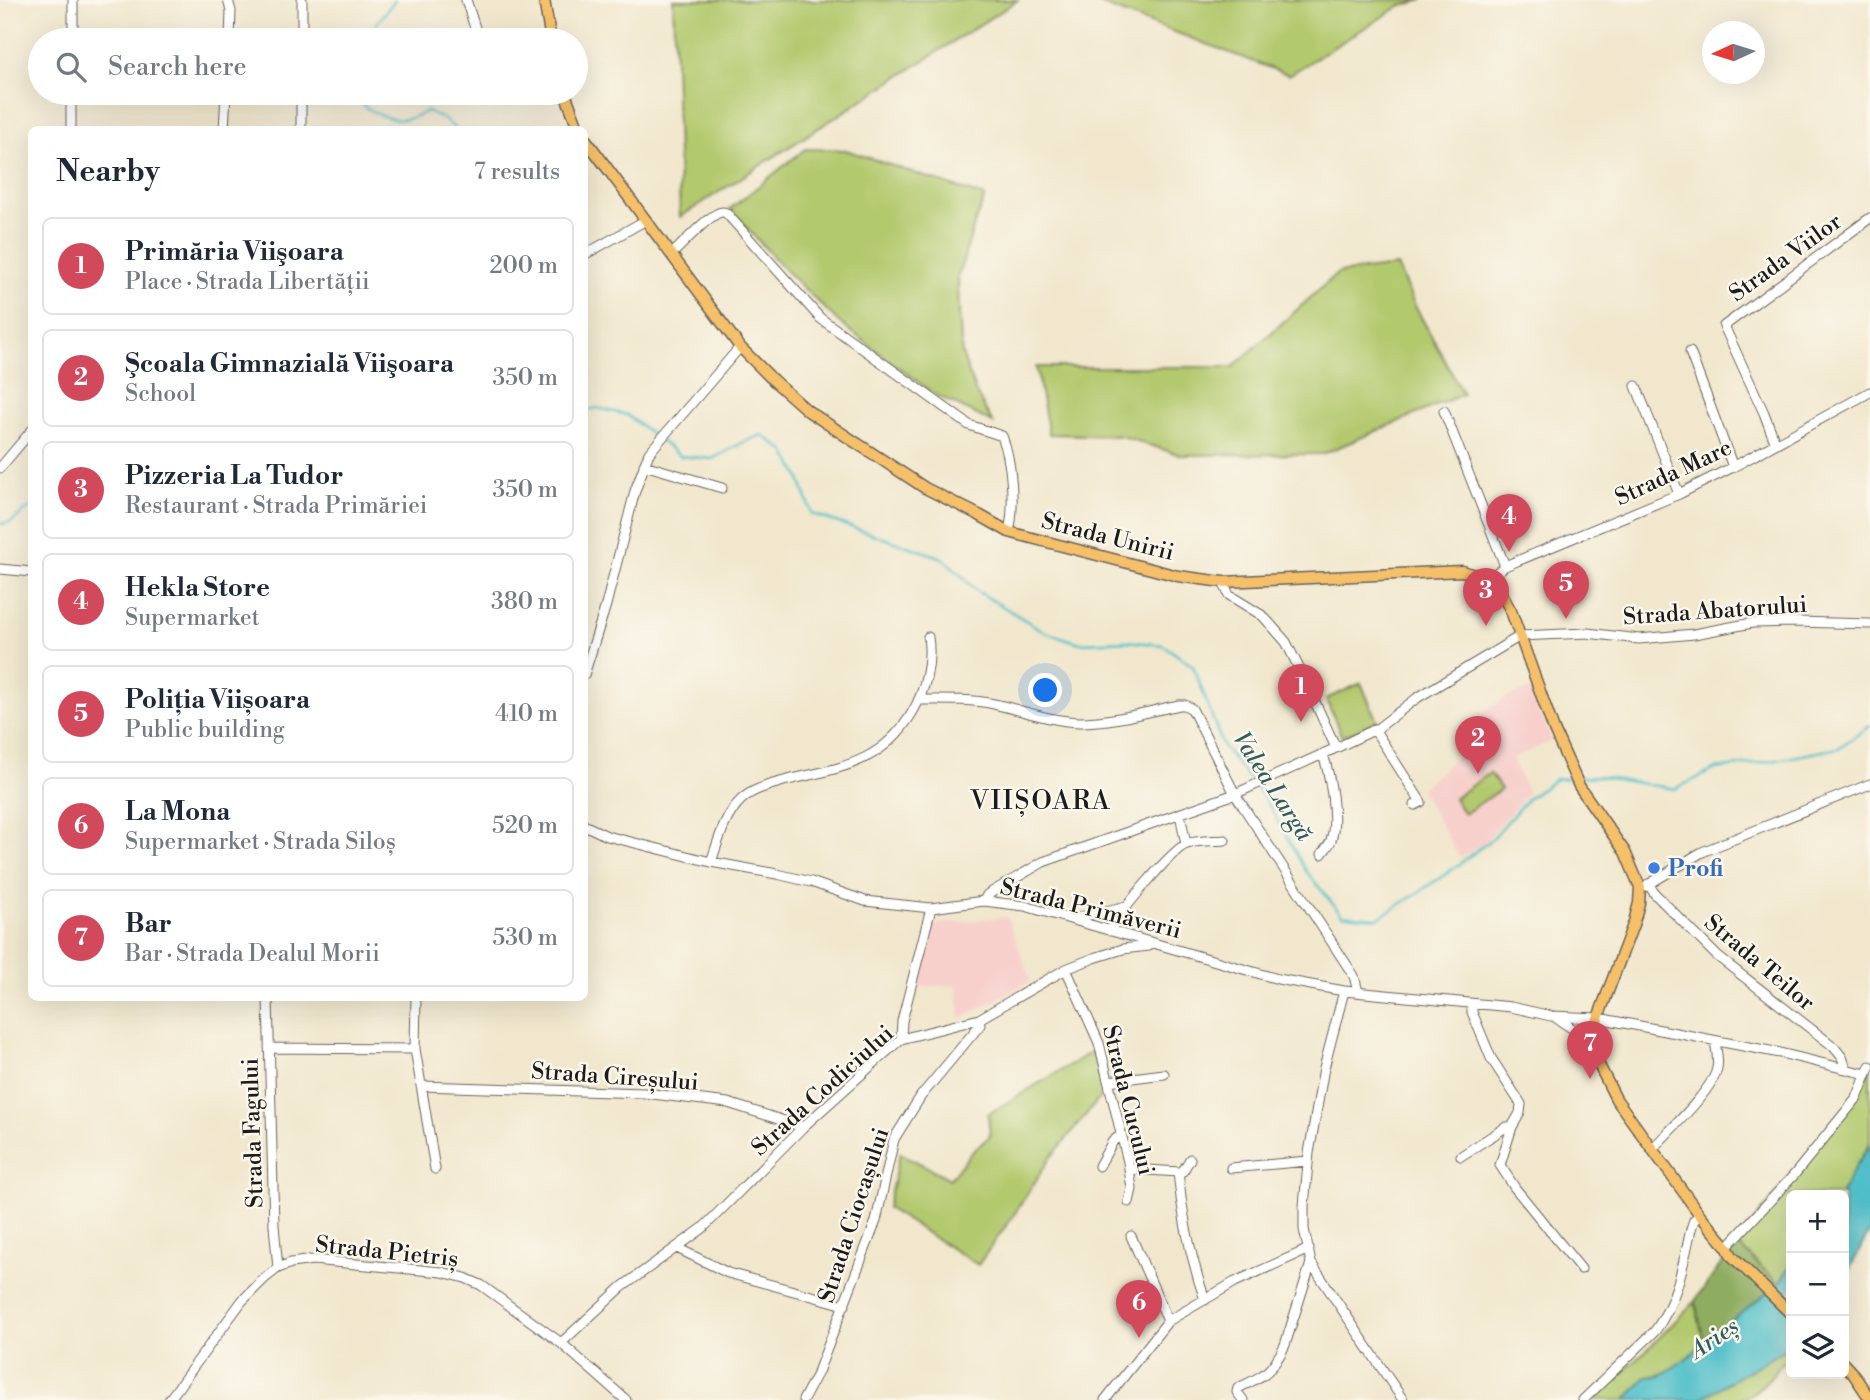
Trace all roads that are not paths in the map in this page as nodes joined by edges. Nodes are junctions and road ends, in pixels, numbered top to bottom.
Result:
1 (74, 0) edge
2 (228, 0) edge
3 (302, 0) edge
4 (466, 0) edge
5 (544, 0) edge
6 (73, 28) edge
7 (230, 28) edge
8 (302, 28) edge
9 (475, 28) edge
10 (549, 28) edge
11 (71, 105) edge
12 (225, 105) edge
13 (302, 105) edge
14 (570, 105) edge
15 (71, 126) edge
16 (224, 126) edge
17 (301, 126) edge
18 (578, 126) edge
19 (588, 142) edge
20 (1870, 218) edge
21 (646, 220) junction
22 (588, 253) edge
23 (672, 254) junction
24 (740, 347) junction
25 (1690, 352) dead end
26 (1636, 386) dead end
27 (1870, 392) edge
28 (1444, 411) dead end
29 (28, 435) edge
30 (1776, 442) junction
31 (645, 465) junction
32 (1733, 467) junction
33 (0, 468) edge
34 (722, 488) dead end
35 (1679, 494) junction
36 (1009, 532) junction
37 (1505, 566) junction
38 (0, 569) edge
39 (28, 572) edge
40 (1488, 579) junction
41 (1223, 582) junction
42 (1870, 624) edge
43 (928, 636) dead end
44 (1520, 636) junction
45 (588, 662) edge
46 (919, 701) junction
47 (1374, 729) junction
48 (1336, 748) junction
49 (1323, 755) junction
50 (1870, 784) edge
51 (1239, 792) junction
52 (1415, 805) dead end
53 (1180, 814) junction
54 (588, 827) edge
55 (1225, 840) dead end
56 (1186, 844) junction
57 (1322, 854) dead end
58 (711, 862) junction
59 (1644, 886) junction
60 (984, 901) junction
61 (1127, 906) junction
62 (931, 908) junction
63 (1071, 919) junction
64 (1110, 931) junction
65 (1152, 943) junction
66 (1066, 970) junction
67 (1344, 991) junction
68 (1358, 992) junction
69 (268, 1001) edge
70 (416, 1001) edge
71 (1472, 1004) junction
72 (1551, 1016) junction
73 (1598, 1018) junction
74 (979, 1019) junction
75 (901, 1039) junction
76 (1715, 1041) junction
77 (270, 1048) junction
78 (415, 1049) junction
79 (1595, 1053) junction
80 (1846, 1069) junction
81 (1868, 1070) edge
82 (1164, 1074) dead end
83 (1108, 1081) junction
84 (421, 1086) junction
85 (803, 1126) junction
86 (1512, 1126) junction
87 (1121, 1135) junction
88 (1652, 1149) junction
89 (1461, 1156) dead end
90 (1190, 1159) dead end
91 (1308, 1161) junction
92 (1099, 1166) dead end
93 (1231, 1168) dead end
94 (435, 1169) dead end
95 (1129, 1169) junction
96 (1178, 1172) junction
97 (1129, 1202) dead end
98 (1700, 1215) junction
99 (1131, 1236) dead end
100 (677, 1248) junction
101 (1309, 1249) junction
102 (1730, 1251) junction
103 (1311, 1263) junction
104 (278, 1268) junction
105 (1581, 1269) dead end
106 (1205, 1300) junction
107 (845, 1305) junction
108 (1786, 1309) edge
109 (1168, 1321) junction
110 (561, 1343) junction
111 (1849, 1370) edge
112 (1870, 1399) edge
113 (170, 1400) edge
114 (626, 1400) edge
115 (803, 1400) edge
116 (1105, 1400) edge
117 (1242, 1400) edge
118 (1403, 1400) edge
119 (1583, 1400) edge

1 - 6 street
2 - 7 street
3 - 8 street
4 - 9 street
5 - 10 main road
11 - 15 street
12 - 16 street
13 - 17 street
14 - 18 main road
19 - 21 main road, Strada Unirii
20 - 30 street, Strada Viilor
21 - 22 street
21 - 23 main road, Strada Unirii
23 - 24 main road, Strada Unirii
23 - 36 street
24 - 31 street
24 - 36 main road, Strada Unirii
25 - 32 street
26 - 35 street
27 - 30 street, Strada Mare
28 - 37 street
29 - 33 street
30 - 32 street, Strada Mare
31 - 34 street
31 - 45 street
32 - 35 street, Strada Mare
35 - 37 street, Strada Mare
36 - 41 main road, Strada Unirii
37 - 40 street, Strada Mare
38 - 39 street
40 - 41 main road, Strada Unirii
40 - 44 main road
41 - 48 street
42 - 44 street, Strada Abatorului
43 - 46 street
44 - 47 street
44 - 59 main road
46 - 51 street
46 - 58 street
47 - 48 street
47 - 52 street
48 - 49 street
49 - 51 street
49 - 57 street
50 - 59 street
51 - 53 street
51 - 68 street
53 - 56 street
53 - 60 street
54 - 58 street, Strada Primăverii
55 - 56 street
56 - 61 street
58 - 62 street, Strada Primăverii
59 - 73 main road
59 - 80 street, Strada Teilor
60 - 62 street, Strada Primăverii
60 - 63 street, Strada Primăverii
61 - 63 street
61 - 64 street
62 - 75 street
63 - 64 street, Strada Primăverii
64 - 65 street, Strada Primăverii
65 - 66 street, Strada Codiciului
65 - 67 street, Strada Primăverii
66 - 74 street, Strada Codiciului
66 - 83 street, Strada Cucului
67 - 68 street, Strada Primăverii
67 - 91 street
68 - 71 street, Strada Primăverii
69 - 77 street, Strada Fagului
70 - 78 street
71 - 72 street, Strada Primăverii
71 - 86 street
72 - 73 street
72 - 79 street
73 - 76 street
73 - 79 main road
74 - 75 street, Strada Codiciului
74 - 107 street, Strada Ciocașului
75 - 85 street, Strada Codiciului
76 - 80 street
76 - 88 street
77 - 78 street
77 - 104 street, Strada Fagului
78 - 84 street
79 - 88 main road
80 - 81 street
81 - 102 street
82 - 83 street
83 - 87 street, Strada Cucului
84 - 85 street, Strada Cireșului
84 - 94 street
85 - 100 street, Strada Codiciului
86 - 89 street
86 - 105 street
87 - 92 street
87 - 95 street, Strada Cucului
88 - 98 main road
90 - 96 street
91 - 93 street
91 - 101 street
95 - 96 street
95 - 97 street, Strada Cucului
96 - 106 street
98 - 102 main road
98 - 119 street
99 - 109 street
100 - 107 street
100 - 110 street, Strada Codiciului
101 - 103 street
101 - 106 street
102 - 108 main road
103 - 117 street
103 - 118 street
104 - 110 street, Strada Pietriș
104 - 113 street, Strada Pietriș
106 - 109 street
107 - 115 street, Strada Ciocașului
109 - 116 street
110 - 114 street, Strada Pietriș
111 - 112 main road

